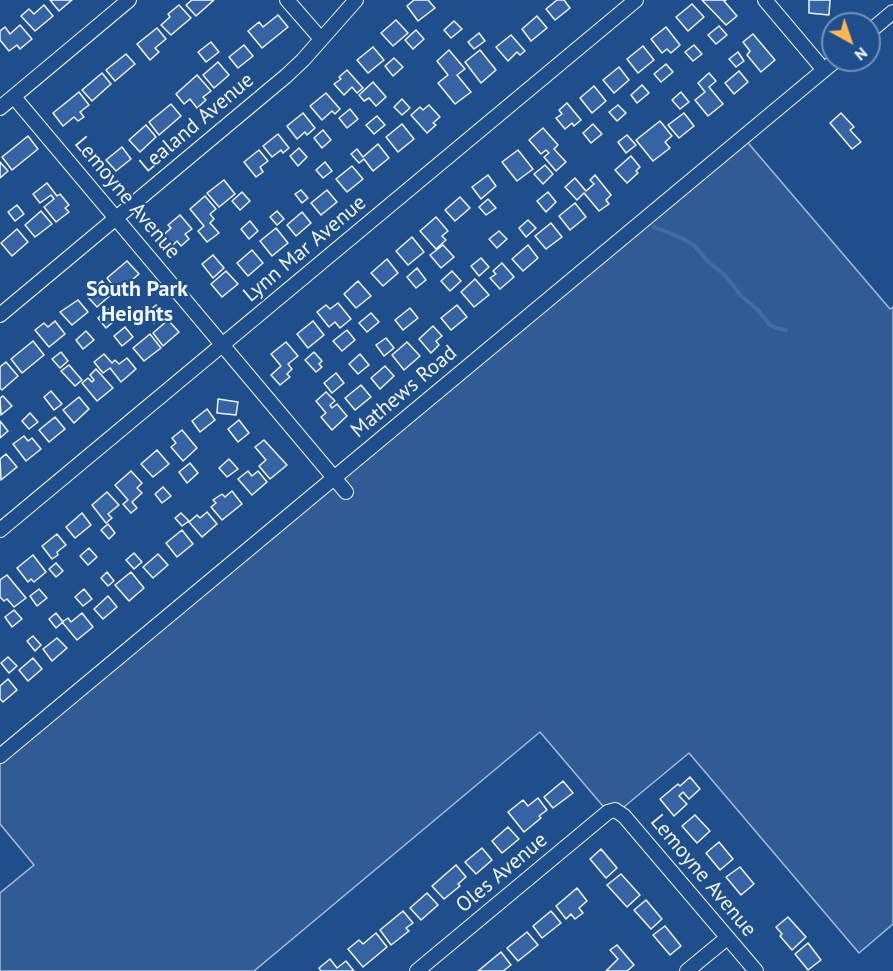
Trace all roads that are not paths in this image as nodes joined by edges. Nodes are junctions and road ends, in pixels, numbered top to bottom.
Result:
1 (129, 0) edge
2 (287, 0) edge
3 (356, 0) edge
4 (636, 0) edge
5 (765, 0) edge
6 (893, 12) edge
7 (881, 22) edge
8 (321, 39) junction
9 (821, 66) edge
10 (822, 72) edge
11 (14, 96) junction
12 (0, 108) edge
13 (116, 218) junction
14 (0, 315) edge
15 (222, 345) junction
16 (333, 478) junction
17 (345, 492) dead end
18 (0, 530) edge
19 (0, 756) edge
20 (615, 810) joint
21 (727, 938) junction
22 (417, 971) edge
23 (687, 971) edge
24 (756, 971) edge

1 - 11 street
2 - 8 street
3 - 8 street, Lealand Avenue
4 - 15 street, Lynn Mar Avenue
5 - 9 street
6 - 7 street
8 - 13 street, Lealand Avenue
10 - 16 street, Mathews Road
11 - 12 street
11 - 13 street, Lemoyne Avenue
13 - 14 street, Lealand Avenue
13 - 15 street, Lemoyne Avenue
15 - 16 street, Lemoyne Avenue
15 - 18 street, Lynn Mar Avenue
16 - 17 street, Lemoyne Avenue
16 - 19 street, Mathews Road
20 - 21 street, Lemoyne Avenue
20 - 22 street, Oles Avenue
21 - 23 street
21 - 24 street, Lemoyne Avenue

